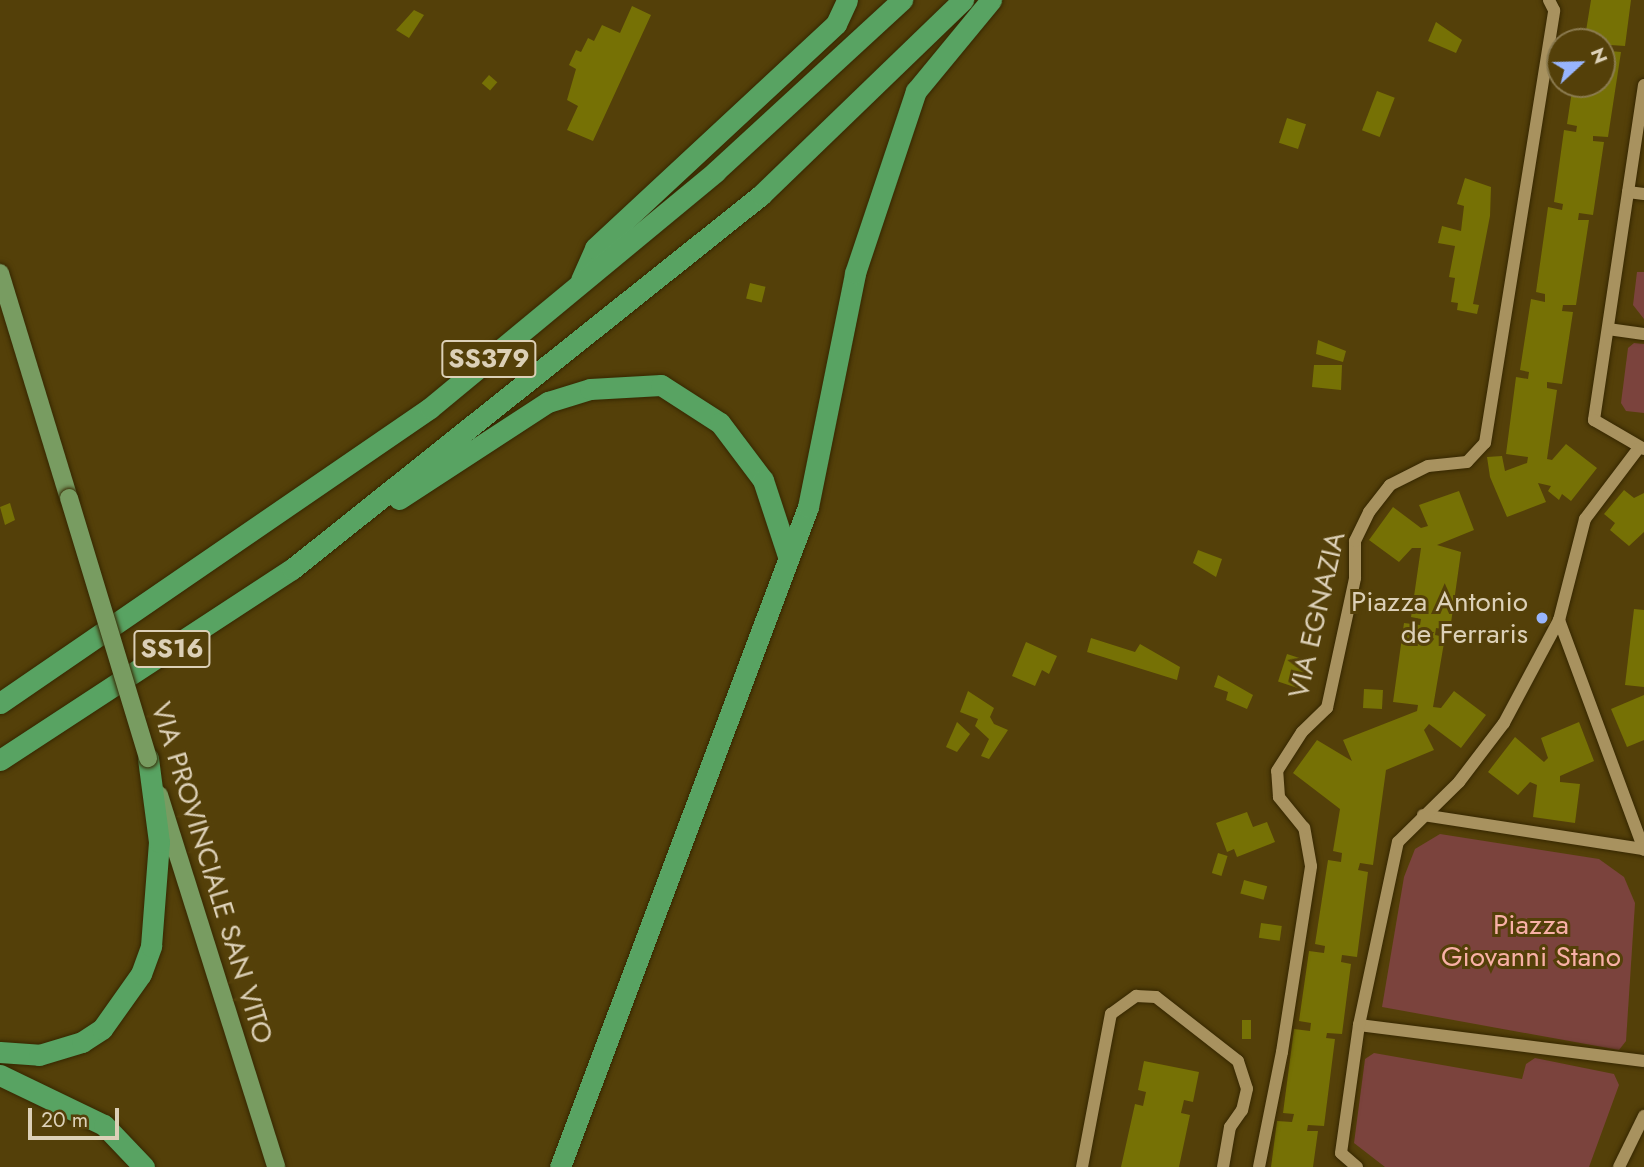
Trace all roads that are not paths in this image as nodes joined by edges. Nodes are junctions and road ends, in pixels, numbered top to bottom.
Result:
1 (847, 0) edge
2 (902, 0) edge
3 (963, 0) edge
4 (990, 0) edge
5 (1549, 0) edge
6 (1644, 85) edge
7 (1628, 192) junction
8 (1644, 194) edge
9 (0, 273) edge
10 (579, 284) junction
11 (1608, 329) junction
12 (1644, 334) edge
13 (1641, 449) edge
14 (788, 555) junction
15 (292, 569) junction
16 (1559, 621) junction
17 (0, 703) edge
18 (51, 727) junction
19 (148, 758) junction
20 (0, 760) edge
21 (0, 768) edge
22 (1423, 815) junction
23 (1644, 850) edge
24 (1359, 1025) junction
25 (0, 1052) edge
26 (1644, 1060) edge
27 (0, 1075) edge
28 (1644, 1116) edge
29 (144, 1167) edge
30 (276, 1167) edge
31 (560, 1167) edge
32 (1082, 1167) edge
33 (1223, 1167) edge
34 (1259, 1167) edge
35 (1357, 1167) edge
36 (1619, 1167) edge

1 - 10 highway
2 - 10 highway, SS379
3 - 15 highway, SS379
4 - 14 highway
5 - 34 street, VIA EGNAZIA
6 - 7 street
7 - 8 street
7 - 11 street
9 - 19 main road, VIA PROVINCIALE SAN VITO, bridge
10 - 17 highway, SS379
11 - 12 street
11 - 13 street
13 - 16 street
14 - 15 highway
14 - 31 highway
15 - 18 highway, SS16
16 - 22 street
16 - 23 street
18 - 20 highway, SS16
18 - 21 highway
19 - 25 highway
19 - 30 main road, VIA PROVINCIALE SAN VITO
22 - 23 street
22 - 24 street
24 - 26 street
24 - 35 street
27 - 29 highway
28 - 36 street
32 - 33 street

